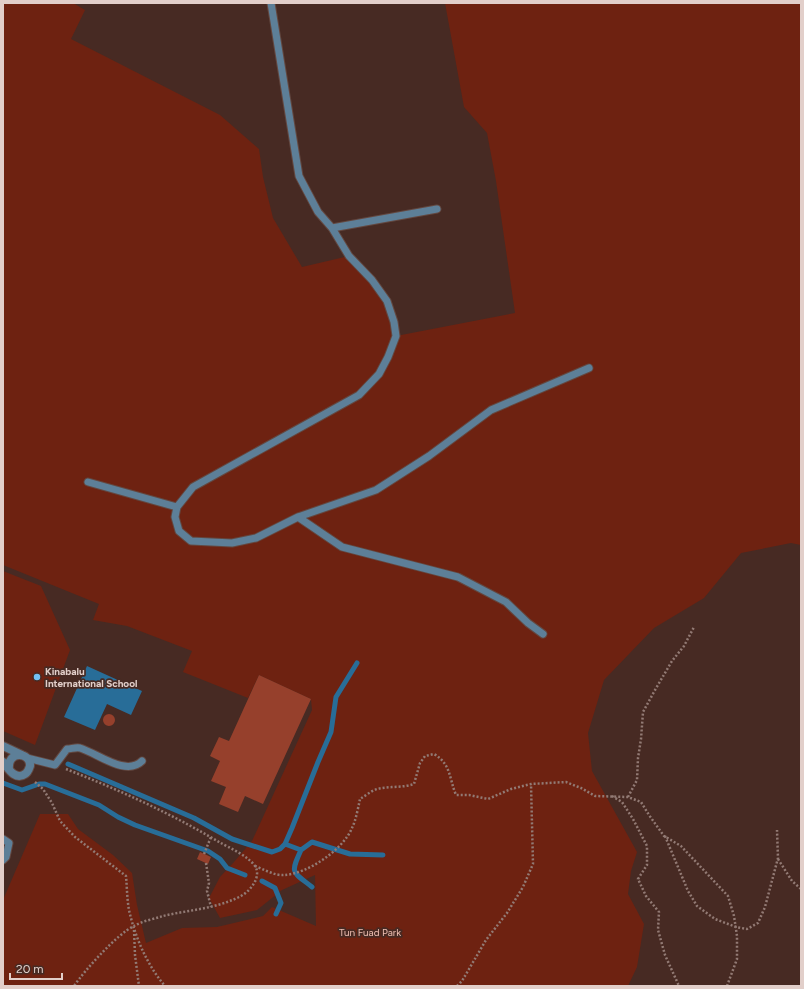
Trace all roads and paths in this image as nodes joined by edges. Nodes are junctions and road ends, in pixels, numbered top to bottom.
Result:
1 (271, 3) edge
2 (437, 209) dead end
3 (332, 228) junction
4 (589, 368) dead end
5 (88, 482) dead end
6 (177, 507) junction
7 (298, 517) junction
8 (694, 627) dead end
9 (543, 634) dead end
10 (3, 746) edge
11 (24, 757) junction
12 (142, 761) dead end
13 (3, 762) edge
14 (55, 765) junction
15 (9, 769) junction
16 (531, 784) junction
17 (43, 789) dead end
18 (612, 796) junction
19 (628, 797) junction
20 (776, 830) dead end
21 (664, 836) junction
22 (211, 837) junction
23 (3, 839) edge
24 (204, 852) dead end
25 (778, 858) junction
26 (3, 860) edge
27 (206, 863) dead end
28 (255, 866) junction
29 (801, 889) edge
30 (211, 907) junction
31 (134, 926) junction
32 (736, 927) junction
33 (74, 986) edge
34 (139, 986) edge
35 (165, 986) edge
36 (457, 986) edge
37 (679, 986) edge
38 (727, 986) edge

1 - 3 lane
2 - 3 lane
3 - 6 lane
4 - 7 lane
5 - 6 lane
6 - 7 lane
7 - 9 lane
8 - 19 path
10 - 11 street
11 - 14 lane
11 - 15 street
11 - 15 street
12 - 14 lane
13 - 15 street
14 - 22 path
16 - 18 path
16 - 28 path
16 - 36 path
17 - 31 path
18 - 19 path
18 - 37 path
19 - 21 path
20 - 25 path
21 - 32 path
21 - 32 path
22 - 24 path
22 - 28 path
23 - 26 lane
25 - 29 path
25 - 32 path
27 - 30 path
28 - 30 path
30 - 31 path
31 - 33 path
31 - 34 path
31 - 35 path
32 - 38 path

